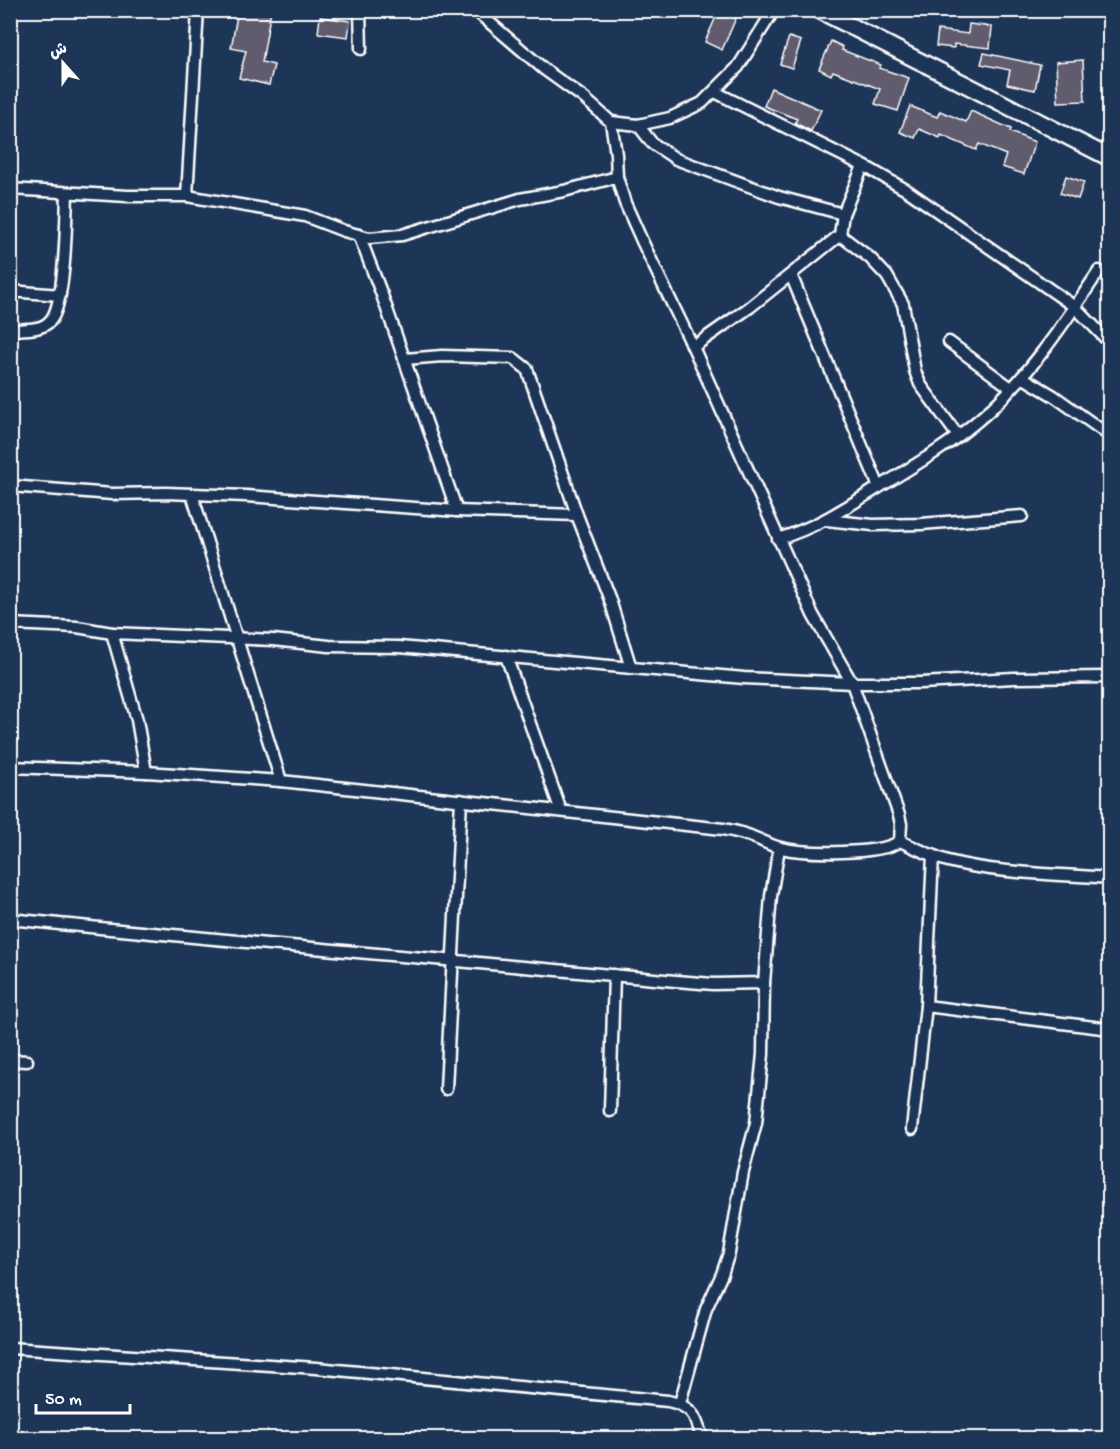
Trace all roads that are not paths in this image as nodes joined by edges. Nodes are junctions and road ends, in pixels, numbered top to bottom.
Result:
1 (198, 10) edge
2 (360, 10) edge
3 (475, 10) edge
4 (774, 10) edge
5 (819, 10) edge
6 (361, 49) dead end
7 (715, 92) junction
8 (611, 122) junction
9 (638, 125) junction
10 (1110, 158) edge
11 (863, 166) junction
12 (617, 177) junction
13 (10, 189) edge
14 (67, 193) junction
15 (187, 196) junction
16 (843, 214) junction
17 (840, 235) junction
18 (358, 236) junction
19 (1099, 271) dead end
20 (791, 275) junction
21 (10, 291) edge
22 (60, 295) junction
23 (1075, 307) junction
24 (10, 330) edge
25 (949, 342) dead end
26 (1110, 343) edge
27 (693, 347) junction
28 (405, 358) junction
29 (1022, 377) junction
30 (1011, 388) junction
31 (958, 436) junction
32 (1110, 436) edge
33 (10, 486) edge
34 (879, 487) junction
35 (192, 494) junction
36 (457, 511) junction
37 (577, 514) junction
38 (1022, 516) dead end
39 (826, 520) junction
40 (778, 539) junction
41 (10, 624) edge
42 (112, 633) junction
43 (237, 640) junction
44 (506, 656) junction
45 (631, 668) junction
46 (1110, 677) edge
47 (852, 683) junction
48 (10, 767) edge
49 (146, 771) junction
50 (280, 780) junction
51 (461, 800) junction
52 (561, 811) junction
53 (900, 841) junction
54 (779, 848) junction
55 (933, 855) junction
56 (1110, 878) edge
57 (10, 919) edge
58 (452, 959) junction
59 (614, 975) junction
60 (764, 983) junction
61 (926, 1006) junction
62 (1110, 1029) edge
63 (10, 1060) edge
64 (27, 1061) dead end
65 (446, 1089) dead end
66 (610, 1111) dead end
67 (912, 1129) dead end
68 (10, 1348) edge
69 (680, 1403) junction
70 (702, 1438) edge

1 - 15 street
2 - 6 street
3 - 8 street
4 - 7 street
5 - 10 street
7 - 9 street
7 - 11 street
8 - 9 street
8 - 12 street
9 - 16 street
11 - 16 street
11 - 23 street
12 - 18 street
12 - 27 street
13 - 14 street
14 - 15 street
14 - 22 street
15 - 18 street
16 - 17 street
17 - 20 street
17 - 31 street
18 - 28 street
19 - 23 street
20 - 27 street
20 - 34 street
21 - 22 street
22 - 24 street
23 - 26 street
23 - 29 street
25 - 30 street
27 - 40 street
28 - 36 street
28 - 37 street
29 - 30 street
29 - 32 street
30 - 31 street
31 - 34 street
33 - 35 street
34 - 39 street
35 - 36 street
35 - 43 street
36 - 37 street
37 - 45 street
38 - 39 street
39 - 40 street
40 - 47 street
41 - 42 street
42 - 43 street
42 - 49 street
43 - 44 street
43 - 50 street
44 - 45 street
44 - 52 street
45 - 47 street
46 - 47 street
47 - 53 street
48 - 49 street
49 - 50 street
50 - 51 street
51 - 52 street
51 - 58 street
52 - 54 street
53 - 54 street
53 - 55 street
54 - 60 street
55 - 56 street
55 - 61 street
57 - 58 street
58 - 59 street
58 - 65 street
59 - 60 street
59 - 66 street
60 - 69 street
61 - 62 street
61 - 67 street
63 - 64 street
68 - 69 street
69 - 70 street

